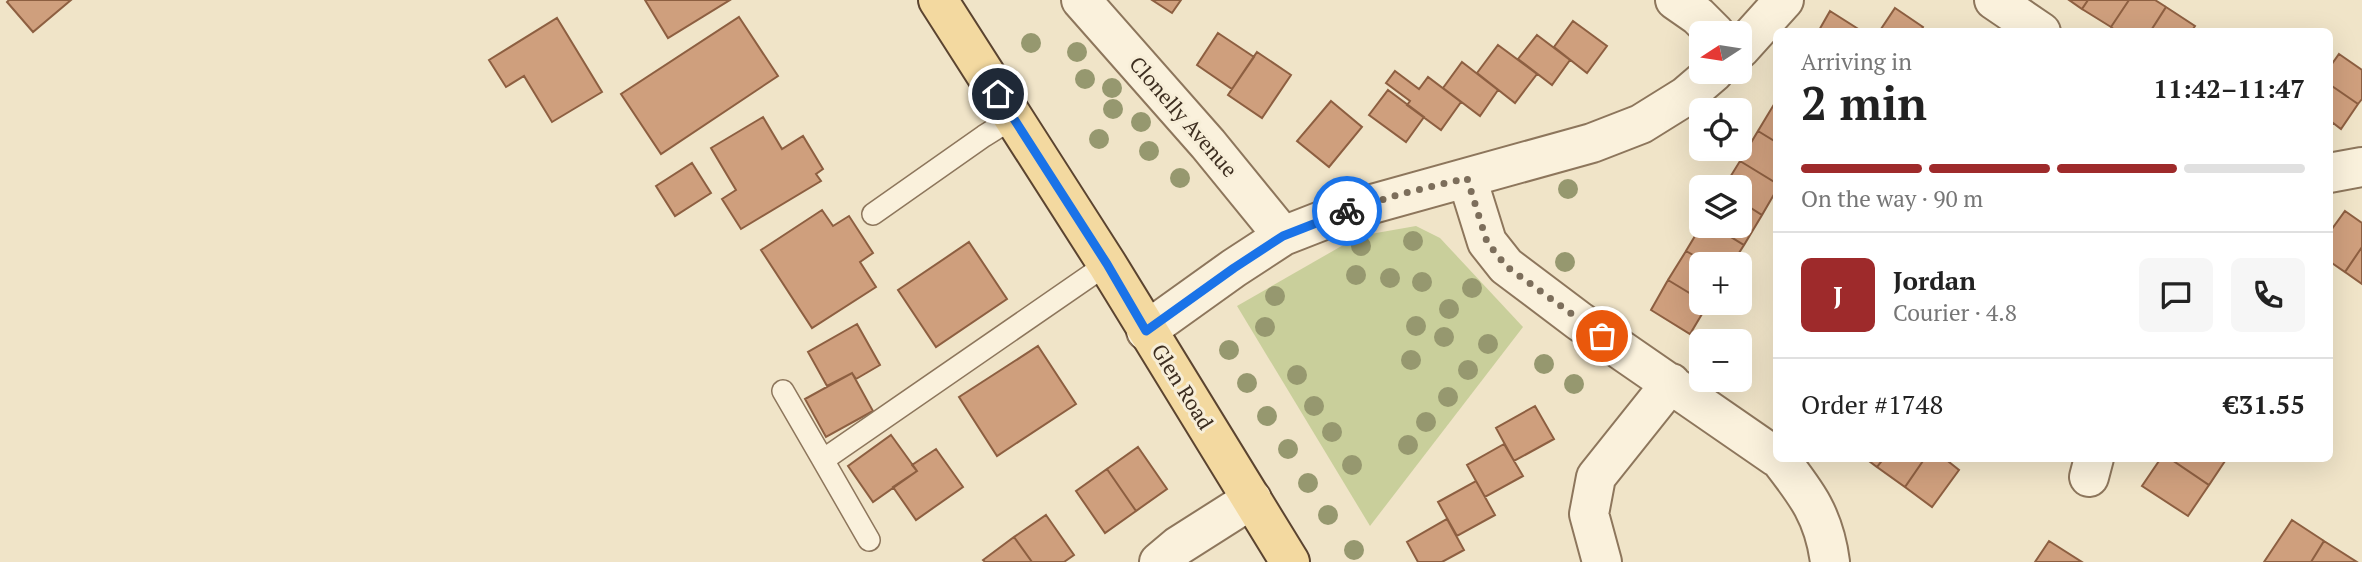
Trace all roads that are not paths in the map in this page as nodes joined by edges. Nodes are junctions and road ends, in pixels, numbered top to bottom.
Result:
1 (938, 0) edge
2 (1081, 0) edge
3 (1675, 0) edge
4 (1784, 0) edge
5 (1994, 0) edge
6 (1703, 21) edge
7 (2035, 28) edge
8 (1752, 35) edge
9 (1700, 84) edge
10 (1013, 118) junction
11 (2362, 167) edge
12 (2333, 172) edge
13 (1467, 178) junction
14 (873, 214) dead end
15 (1283, 236) junction
16 (1107, 264) junction
17 (1146, 331) junction
18 (1671, 383) junction
19 (783, 391) dead end
20 (1773, 454) edge
21 (823, 460) junction
22 (1781, 462) edge
23 (1252, 499) junction
24 (869, 540) dead end
25 (1159, 562) edge
26 (1290, 562) edge
27 (1602, 562) edge
28 (1830, 562) edge

1 - 10 main road, Glen Road
2 - 15 street, Clonelly Avenue
3 - 6 street
4 - 8 street
5 - 7 street
9 - 13 street
10 - 14 lane
10 - 16 main road, Glen Road
11 - 12 street
13 - 15 street
13 - 18 street
15 - 17 street
16 - 17 main road, Glen Road
16 - 21 lane
17 - 23 main road, Glen Road
18 - 20 street
18 - 27 street
19 - 21 lane
21 - 24 lane
22 - 28 street
23 - 25 street
23 - 26 main road, Glen Road

